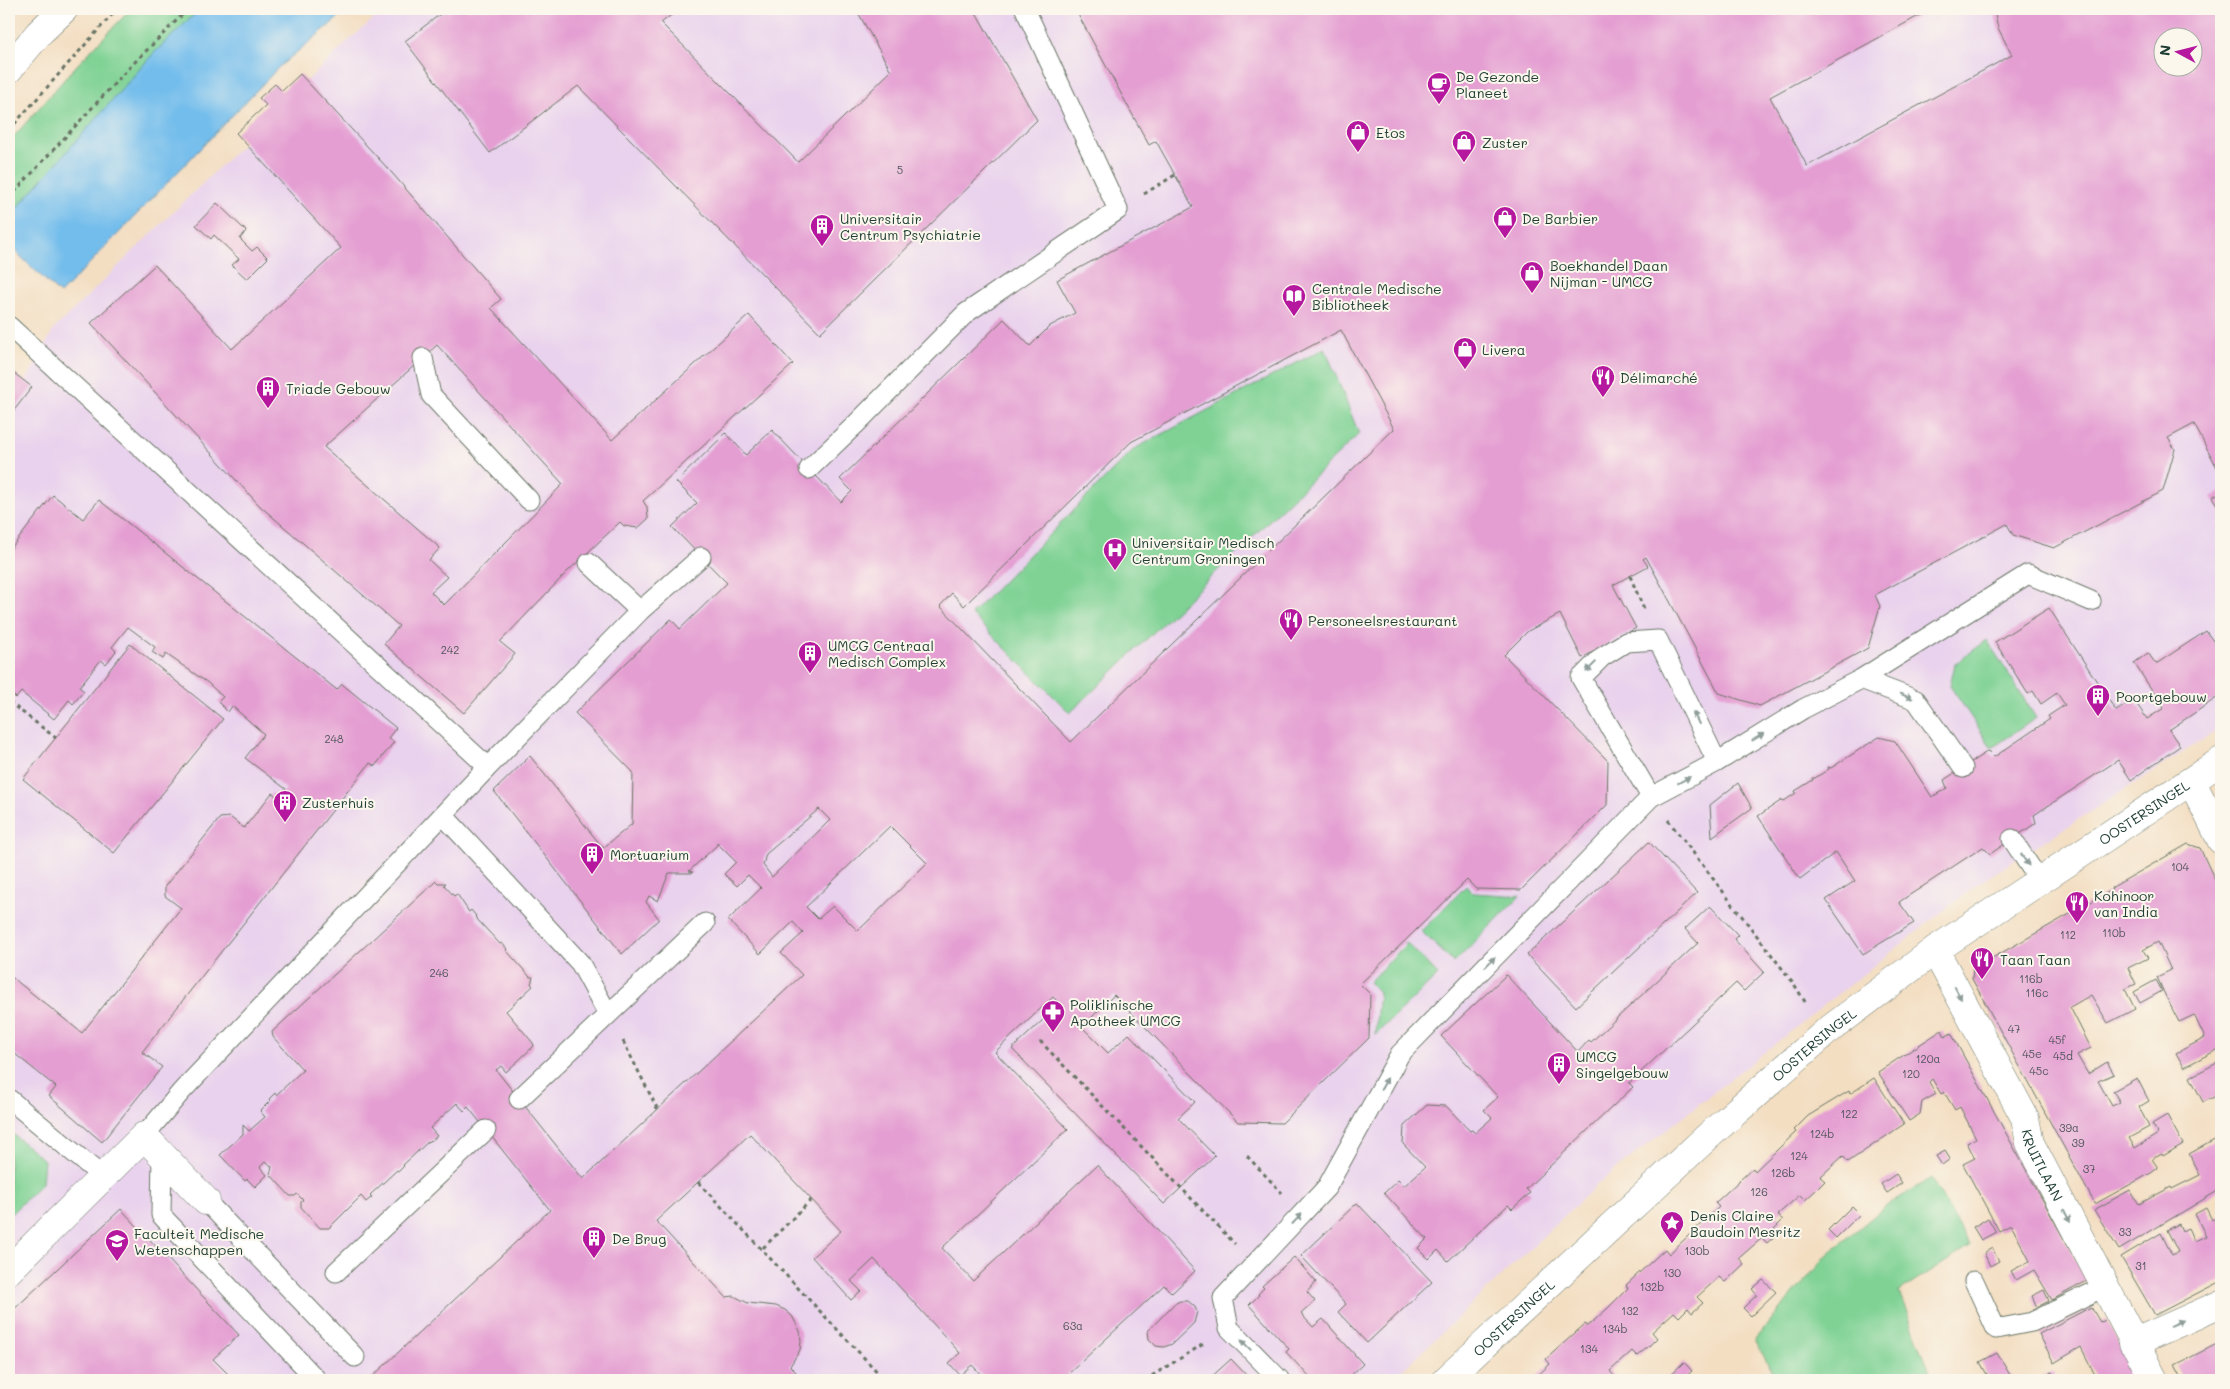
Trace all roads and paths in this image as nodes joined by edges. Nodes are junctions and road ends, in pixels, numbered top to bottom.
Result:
1 (64, 9) edge
2 (117, 9) edge
3 (188, 9) edge
4 (1025, 9) edge
5 (9, 69) edge
6 (9, 130) edge
7 (1175, 175) dead end
8 (9, 198) edge
9 (1118, 210) junction
10 (9, 326) edge
11 (423, 358) dead end
12 (809, 469) dead end
13 (529, 500) dead end
14 (701, 557) dead end
15 (589, 563) dead end
16 (1630, 576) dead end
17 (2091, 601) dead end
18 (640, 611) junction
19 (1658, 640) junction
20 (1861, 679) junction
21 (9, 702) edge
22 (56, 738) dead end
23 (2221, 761) edge
24 (1717, 762) junction
25 (488, 767) junction
26 (1964, 768) dead end
27 (2192, 782) junction
28 (1651, 797) junction
29 (444, 816) junction
30 (2012, 839) dead end
31 (2221, 840) edge
32 (2039, 880) junction
33 (705, 923) dead end
34 (1935, 950) junction
35 (608, 1014) junction
36 (1826, 1032) junction
37 (1040, 1041) dead end
38 (9, 1099) edge
39 (519, 1099) dead end
40 (658, 1110) dead end
41 (486, 1130) dead end
42 (153, 1145) junction
43 (1247, 1156) dead end
44 (103, 1178) junction
45 (698, 1182) dead end
46 (812, 1199) dead end
47 (206, 1201) joint
48 (1302, 1214) junction
49 (763, 1248) junction
50 (1255, 1264) junction
51 (9, 1270) edge
52 (336, 1272) dead end
53 (1974, 1281) dead end
54 (2104, 1287) junction
55 (2221, 1304) edge
56 (1229, 1328) junction
57 (2133, 1343) junction
58 (355, 1357) dead end
59 (317, 1380) edge
60 (885, 1380) edge
61 (1145, 1380) edge
62 (1280, 1380) edge
63 (1446, 1380) edge
64 (2154, 1380) edge

1 - 5 street
2 - 6 path
3 - 8 path
4 - 9 lane
7 - 9 path
9 - 12 lane
10 - 25 lane
11 - 13 lane
14 - 18 lane
15 - 18 lane
16 - 19 path
17 - 20 lane
18 - 25 lane
24 -> 19 lane
19 -> 28 lane
24 -> 20 lane
20 -> 26 lane
21 - 22 path
23 - 27 street, OOSTERSINGEL
28 -> 24 lane
25 - 29 lane
27 - 31 street
27 - 32 street, OOSTERSINGEL
28 - 36 path
48 -> 28 lane
29 - 35 lane
29 - 42 lane
30 -> 32 lane
32 - 34 street, OOSTERSINGEL
33 - 35 lane
34 - 36 street, OOSTERSINGEL
34 -> 54 street, KRUITLAAN
35 - 39 lane
35 - 40 path
36 - 63 street, OOSTERSINGEL
37 - 50 path
38 - 44 lane
41 - 52 lane
42 - 44 street
42 - 47 street
42 - 59 lane
43 - 48 path
44 - 51 street
45 - 49 path
46 - 49 path
47 - 58 lane
50 -> 48 lane
49 - 60 path
50 - 56 lane
53 - 54 lane
54 - 57 street, KRUITLAAN
57 -> 55 street
56 - 61 path
62 -> 56 lane
57 - 64 street, KRUITLAAN

